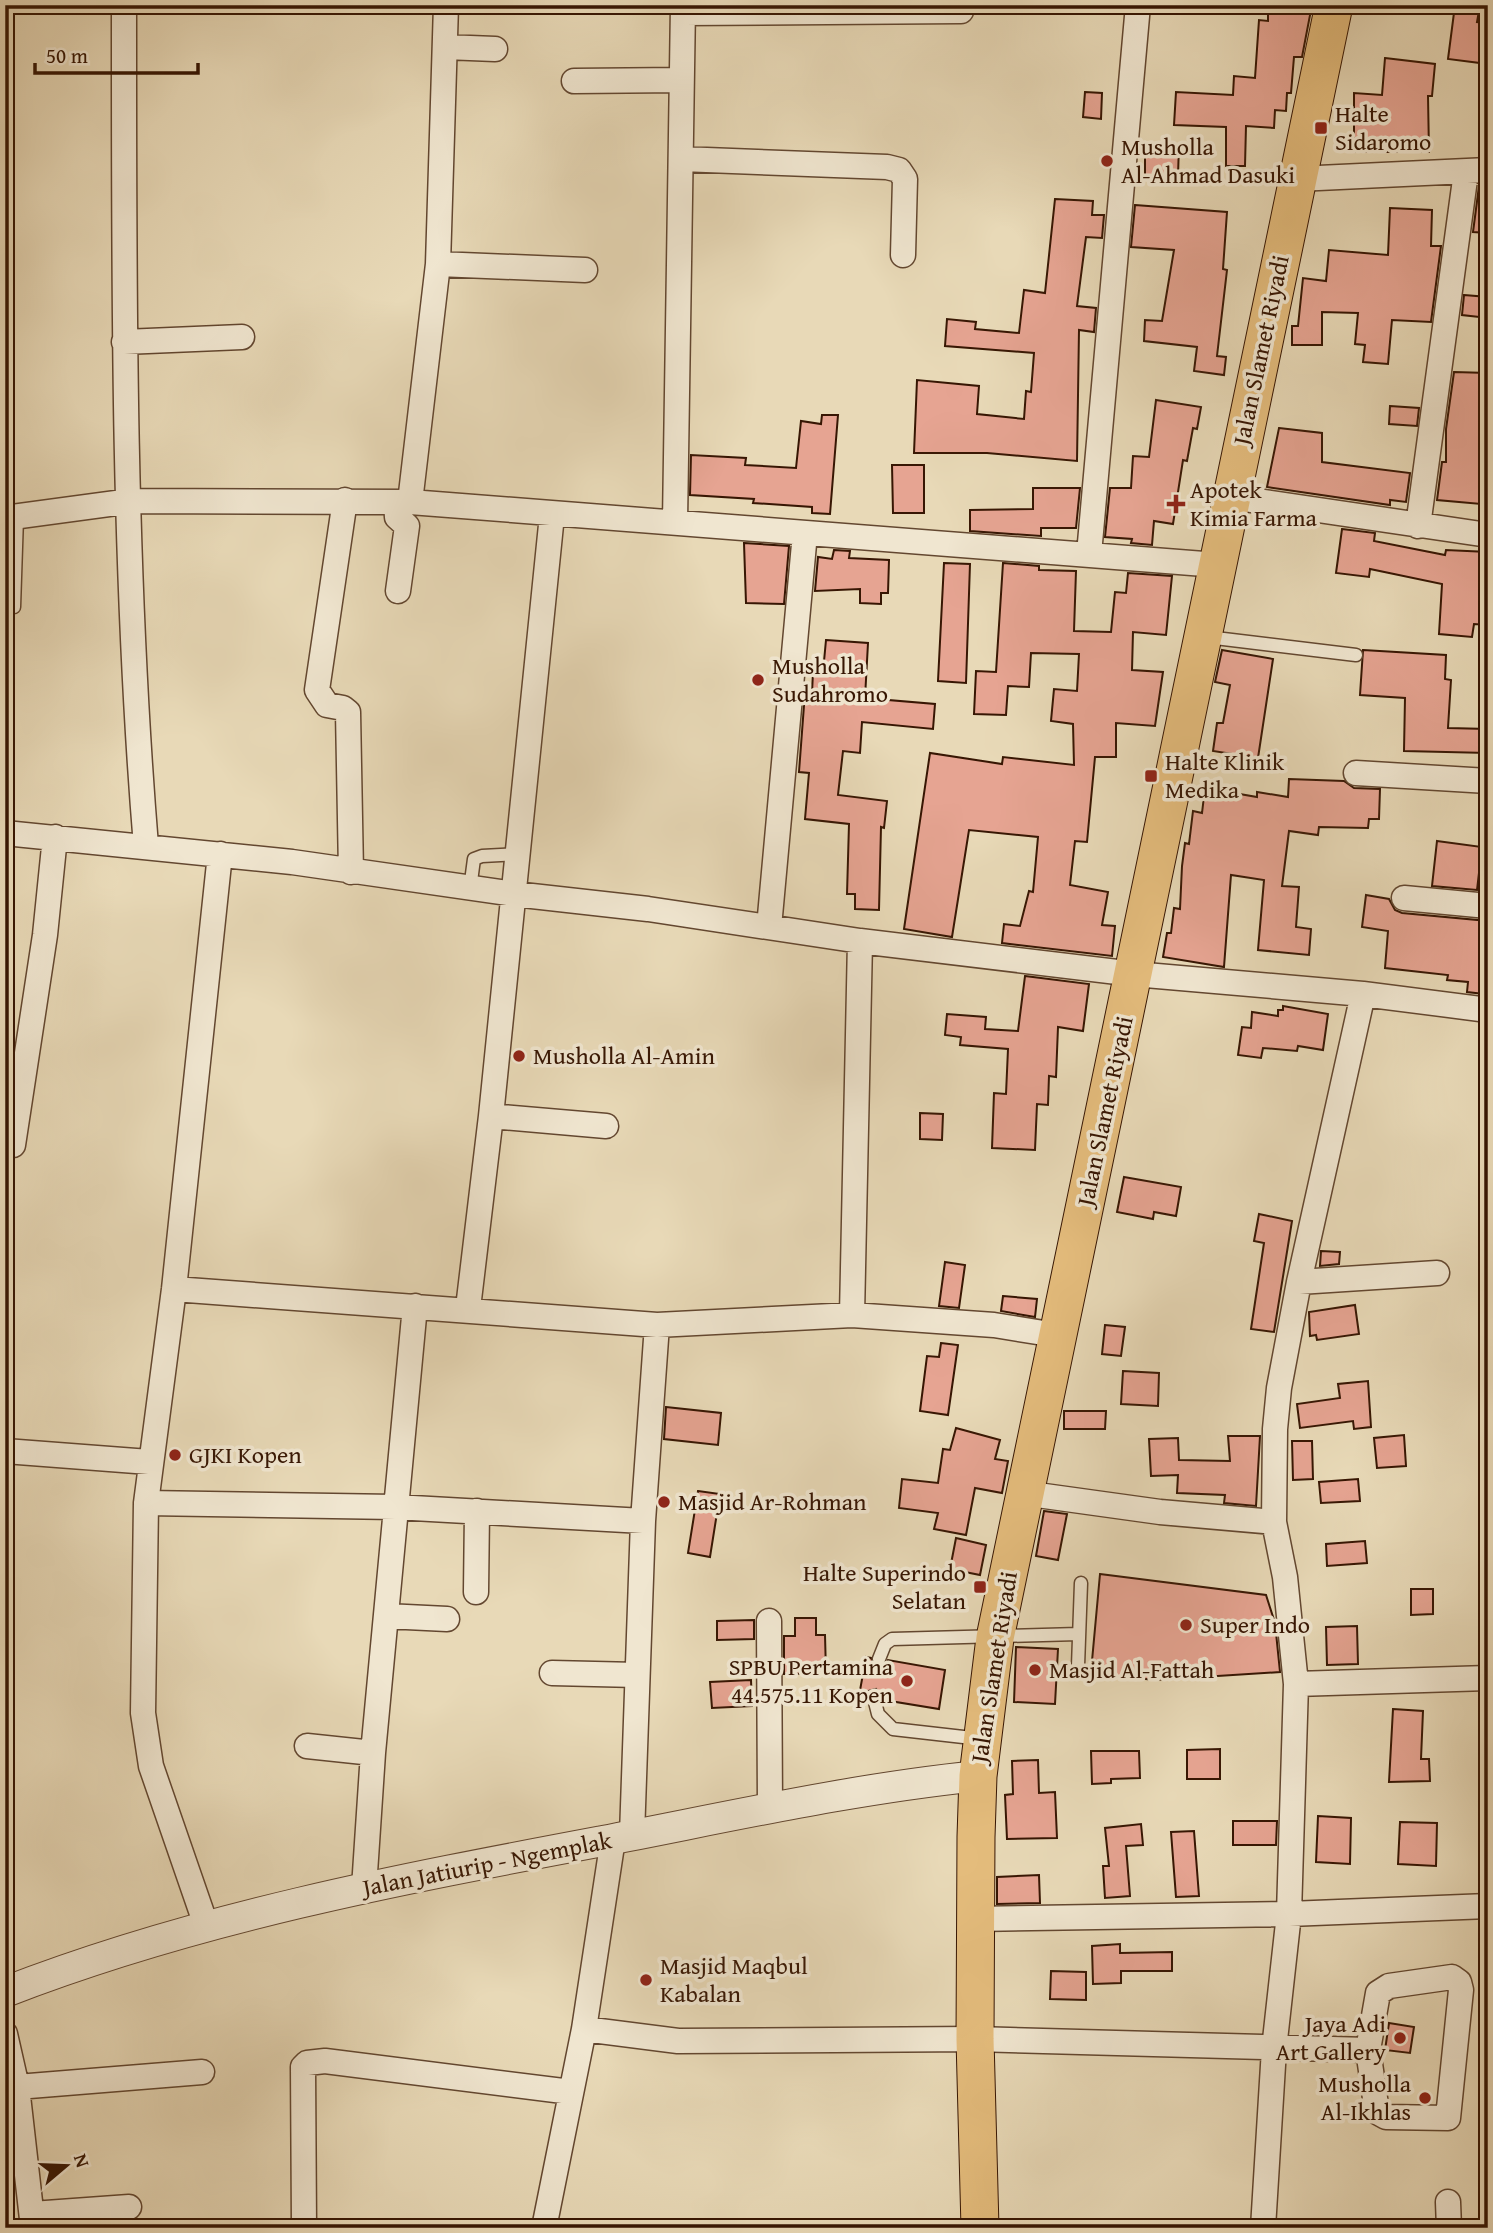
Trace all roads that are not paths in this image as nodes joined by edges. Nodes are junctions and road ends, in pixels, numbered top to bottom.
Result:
1 (124, 5) edge
2 (446, 5) edge
3 (1138, 5) edge
4 (1334, 5) edge
5 (683, 9) edge
6 (961, 11) dead end
7 (445, 47) junction
8 (495, 49) dead end
9 (681, 80) junction
10 (574, 81) dead end
11 (681, 159) junction
12 (1477, 171) edge
13 (1297, 179) junction
14 (903, 256) dead end
15 (438, 264) junction
16 (585, 270) dead end
17 (242, 337) dead end
18 (124, 342) junction
19 (1230, 498) junction
20 (345, 500) junction
21 (131, 501) junction
22 (403, 502) junction
23 (552, 515) junction
24 (11, 518) edge
25 (675, 522) junction
26 (1418, 526) junction
27 (805, 533) junction
28 (1488, 535) edge
29 (1089, 554) junction
30 (1217, 565) junction
31 (398, 591) dead end
32 (14, 607) dead end
33 (1203, 637) junction
34 (1356, 655) dead end
35 (1356, 772) dead end
36 (1488, 781) edge
37 (5, 833) edge
38 (55, 837) junction
39 (146, 846) junction
40 (220, 854) junction
41 (518, 854) junction
42 (351, 872) junction
43 (470, 889) junction
44 (514, 894) junction
45 (1404, 898) dead end
46 (1488, 906) edge
47 (769, 927) junction
48 (860, 942) junction
49 (1134, 974) junction
50 (1363, 994) junction
51 (1488, 1010) edge
52 (491, 1116) junction
53 (606, 1126) dead end
54 (13, 1145) dead end
55 (1437, 1273) dead end
56 (1299, 1282) junction
57 (174, 1289) junction
58 (415, 1307) junction
59 (468, 1308) junction
60 (852, 1315) junction
61 (657, 1325) junction
62 (1056, 1335) junction
63 (5, 1451) edge
64 (149, 1462) junction
65 (1023, 1493) junction
66 (146, 1503) junction
67 (395, 1507) junction
68 (477, 1511) junction
69 (643, 1521) junction
70 (1274, 1522) junction
71 (1081, 1583) dead end
72 (476, 1592) dead end
73 (386, 1616) junction
74 (447, 1619) dead end
75 (769, 1621) dead end
76 (1078, 1634) junction
77 (995, 1638) junction
78 (879, 1659) dead end
79 (1078, 1666) dead end
80 (552, 1673) dead end
81 (637, 1675) junction
82 (1488, 1678) edge
83 (1296, 1684) junction
84 (874, 1698) dead end
85 (981, 1739) junction
86 (307, 1746) dead end
87 (373, 1753) junction
88 (978, 1776) junction
89 (770, 1808) junction
90 (623, 1837) junction
91 (364, 1888) junction
92 (1488, 1906) edge
93 (1289, 1914) junction
94 (975, 1919) junction
95 (206, 1925) junction
96 (5, 1992) edge
97 (584, 2029) junction
98 (5, 2034) edge
99 (975, 2039) junction
100 (1274, 2049) junction
101 (1368, 2050) junction
102 (202, 2072) dead end
103 (17, 2087) junction
104 (570, 2092) junction
105 (1448, 2202) dead end
106 (129, 2207) dead end
107 (32, 2221) edge
108 (304, 2228) edge
109 (544, 2228) edge
110 (980, 2228) edge
111 (1263, 2228) edge
112 (1449, 2228) edge

1 - 18 street
2 - 7 street
3 - 29 street
4 - 13 main road, Jalan Slamet Riyadi
5 - 6 street
5 - 9 street
7 - 8 street
7 - 15 street
9 - 10 street
9 - 11 street
11 - 14 street
11 - 25 street
12 - 13 street
12 - 26 street
13 - 19 main road, Jalan Slamet Riyadi
15 - 16 street
15 - 22 street
17 - 18 street
18 - 21 street
19 - 26 street
19 - 30 main road, Jalan Slamet Riyadi
20 - 21 street
20 - 22 street
20 - 42 street
21 - 24 street
21 - 39 street
22 - 23 street
22 - 31 street
23 - 25 street
23 - 41 street
24 - 32 lane
25 - 27 street
26 - 28 street
27 - 29 street
27 - 47 street
29 - 30 street
30 - 33 main road, Jalan Slamet Riyadi
33 - 34 lane
33 - 49 main road, Jalan Slamet Riyadi
35 - 36 street
37 - 38 street
38 - 39 street
38 - 54 street
39 - 40 street
40 - 42 street
40 - 57 street
41 - 43 lane
41 - 44 street
42 - 43 street
43 - 44 street
44 - 47 street
44 - 52 street
45 - 46 street
47 - 48 street
48 - 49 street
48 - 60 street
49 - 50 street
49 - 62 main road, Jalan Slamet Riyadi
50 - 51 street
50 - 56 street
52 - 53 street
52 - 59 street
55 - 56 street
56 - 70 street
57 - 58 street
57 - 64 street
58 - 59 street
58 - 67 street
59 - 61 street
60 - 61 street
60 - 62 street
61 - 69 street
62 - 65 main road, Jalan Slamet Riyadi
63 - 64 street
64 - 66 street
65 - 70 street
65 - 77 main road, Jalan Slamet Riyadi
66 - 67 street
66 - 95 street
67 - 68 street
67 - 73 street
68 - 69 street
68 - 72 street
69 - 81 street
70 - 83 street
71 - 76 lane
73 - 74 street
73 - 87 street
75 - 89 street
76 - 77 lane
76 - 79 lane
77 - 78 lane
77 - 85 main road, Jalan Slamet Riyadi
80 - 81 street
81 - 90 street
82 - 83 street
83 - 93 street
84 - 85 lane
85 - 88 main road, Jalan Slamet Riyadi
86 - 87 street
87 - 91 street
88 - 89 street, Jalan Jatiurip - Ngemplak
88 - 94 main road, Jalan Slamet Riyadi
89 - 90 street, Jalan Jatiurip - Ngemplak
90 - 91 street, Jalan Jatiurip - Ngemplak
90 - 97 street
91 - 95 street, Jalan Jatiurip - Ngemplak
92 - 93 street
93 - 94 street
93 - 100 street
94 - 99 main road, Jalan Slamet Riyadi
95 - 96 street, Jalan Jatiurip - Ngemplak
97 - 99 street
97 - 104 street
98 - 103 street
99 - 100 street
99 - 110 main road, Jalan Slamet Riyadi
100 - 101 street
100 - 111 street
101 - 101 street
102 - 103 street
103 - 107 street
104 - 108 street
104 - 109 street
105 - 112 street
106 - 107 street

